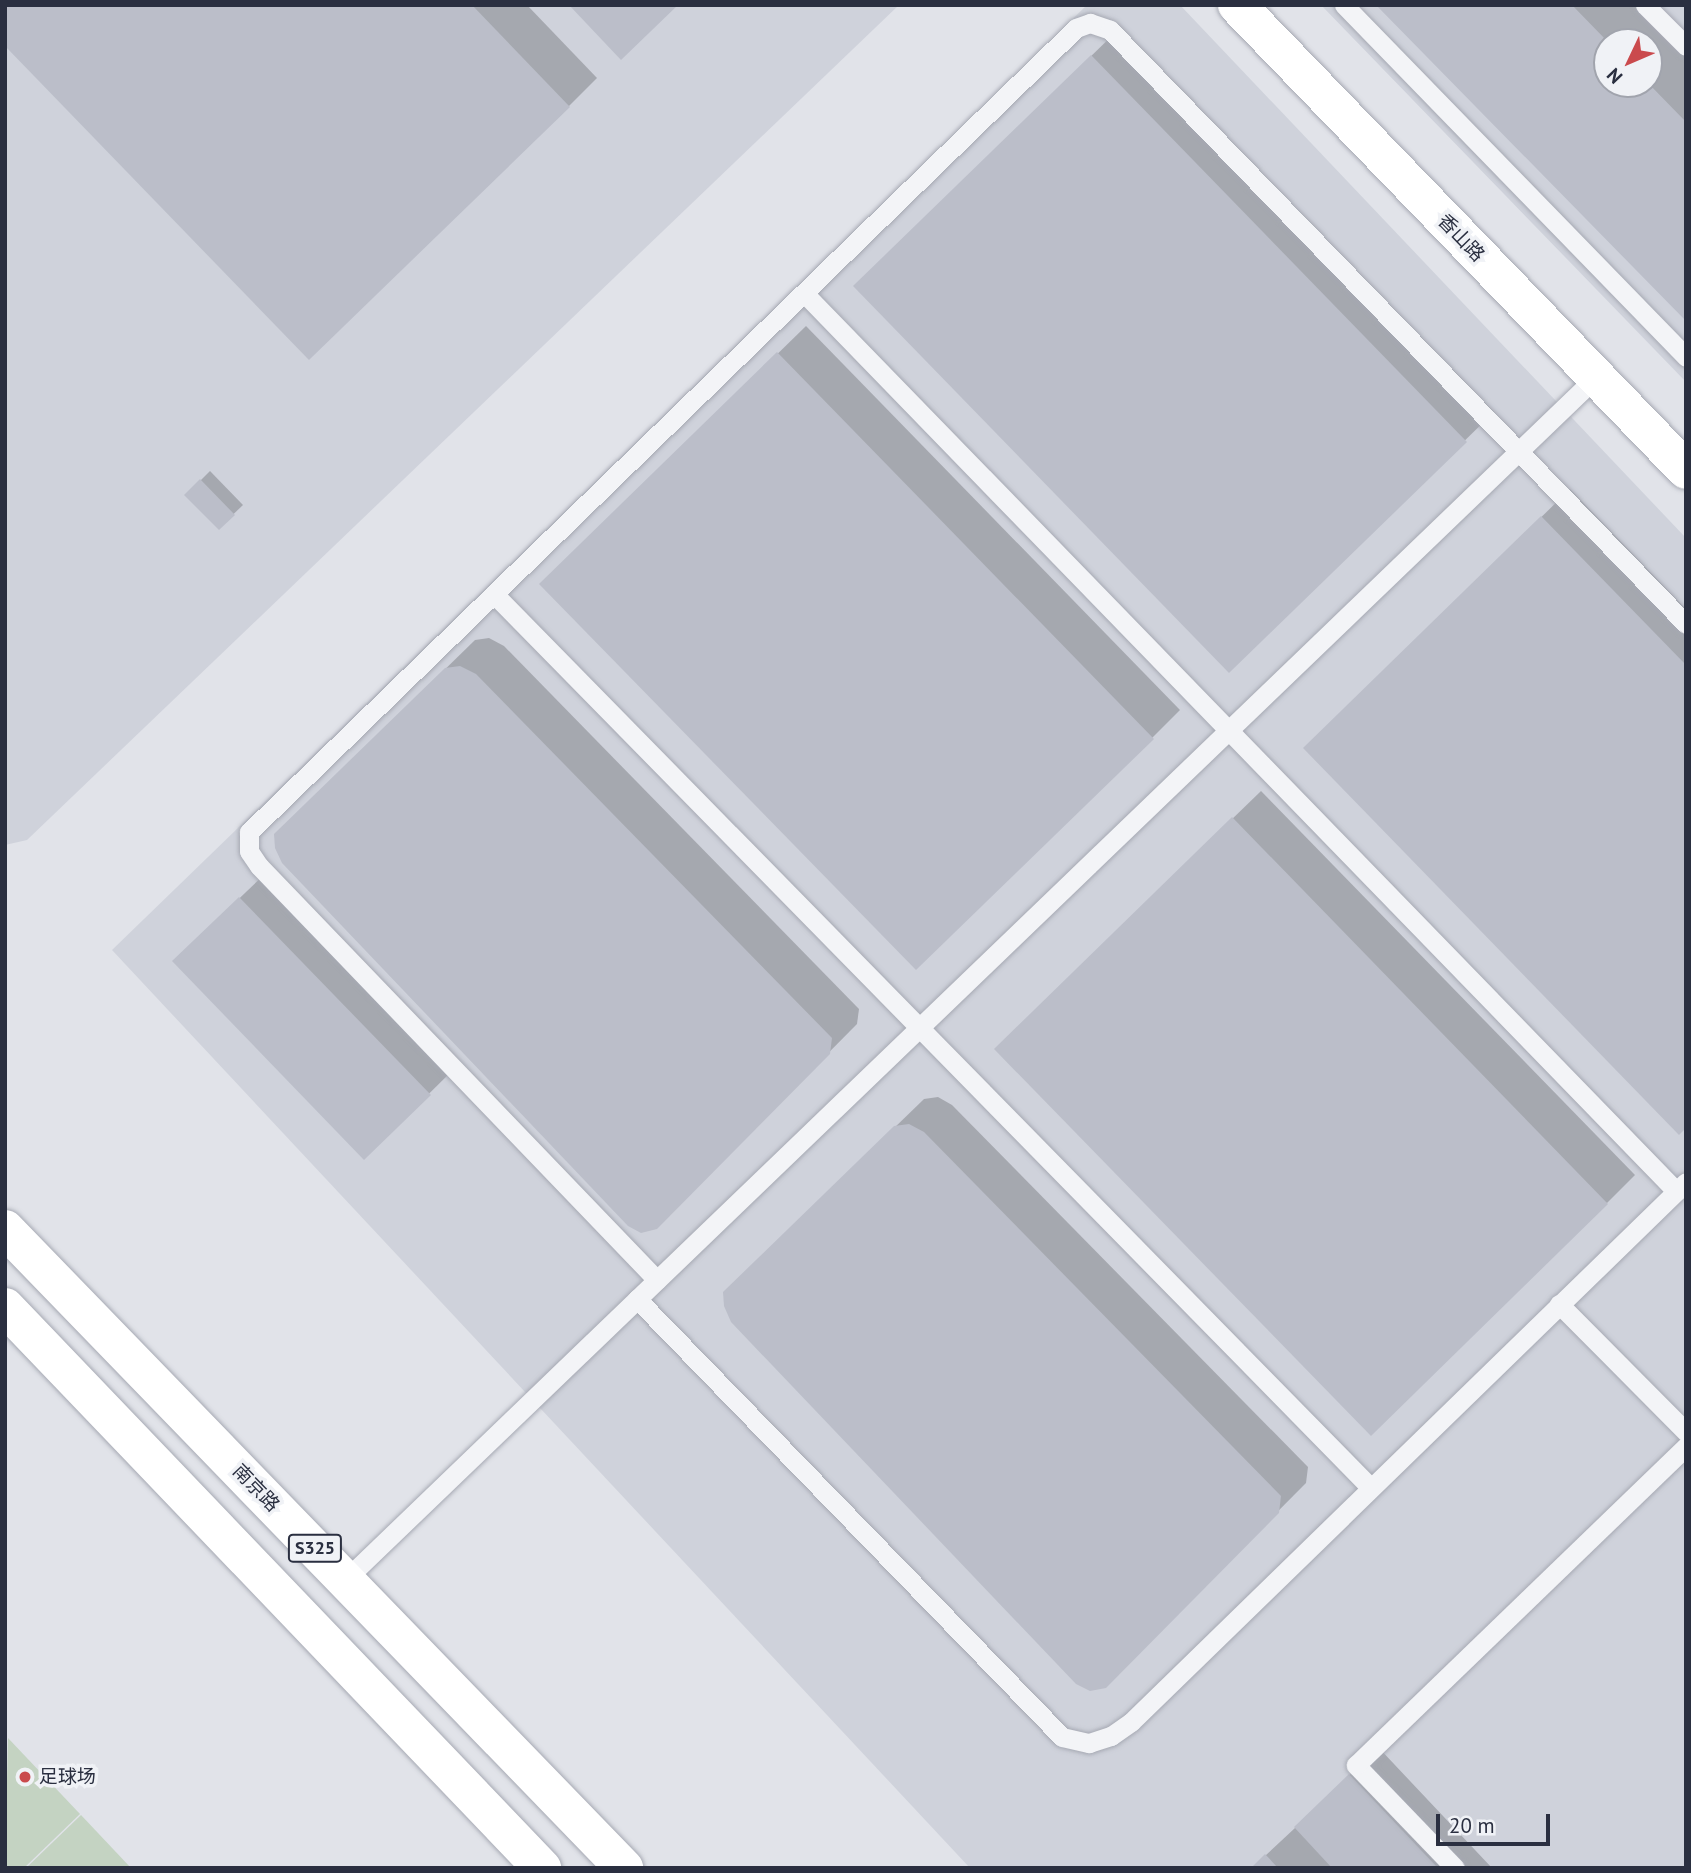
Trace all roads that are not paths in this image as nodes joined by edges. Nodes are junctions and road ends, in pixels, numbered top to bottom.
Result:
1 (1237, 5) edge
2 (1344, 5) edge
3 (1645, 5) edge
4 (1686, 46) edge
5 (804, 293) junction
6 (1686, 358) edge
7 (1595, 377) junction
8 (1518, 451) junction
9 (1686, 470) edge
10 (494, 594) junction
11 (1686, 624) edge
12 (1228, 731) junction
13 (919, 1028) junction
14 (1681, 1186) edge
15 (5, 1229) edge
16 (657, 1280) junction
17 (637, 1299) junction
18 (1559, 1304) junction
19 (5, 1307) edge
20 (1686, 1432) edge
21 (1686, 1446) edge
22 (1371, 1488) junction
23 (345, 1580) junction
24 (542, 1868) edge
25 (624, 1868) edge
26 (1455, 1868) edge

1 - 7 main road, 香山路
2 - 6 lane
3 - 4 lane
5 - 8 lane
5 - 10 lane
5 - 12 lane
7 - 8 lane
7 - 9 main road, 香山路
8 - 11 lane
8 - 12 lane
10 - 13 lane
10 - 16 lane
12 - 13 lane
12 - 14 lane
13 - 16 lane
13 - 22 lane
14 - 18 lane
15 - 23 main road, 南京路 / S325
16 - 17 lane
17 - 22 lane
17 - 23 lane
18 - 20 lane
18 - 22 lane
19 - 24 main road, S325
21 - 26 lane
23 - 25 main road, 南京路 / S325

